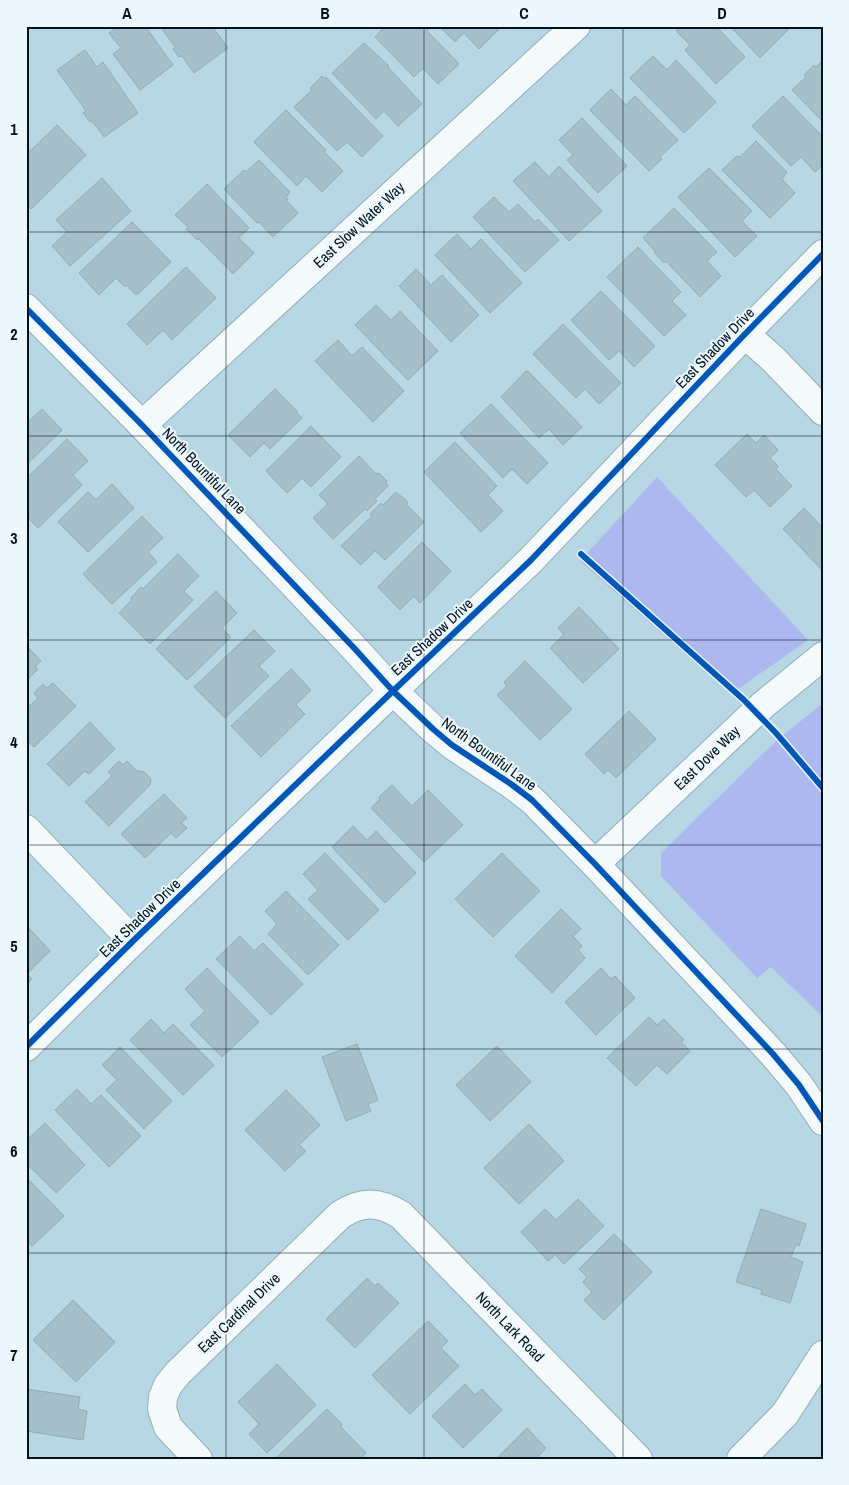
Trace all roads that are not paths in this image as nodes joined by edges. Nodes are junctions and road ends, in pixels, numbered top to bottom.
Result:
1 (576, 26) edge
2 (823, 254) edge
3 (26, 308) edge
4 (745, 334) junction
5 (823, 411) edge
6 (142, 425) junction
7 (823, 656) edge
8 (393, 691) junction
9 (26, 829) edge
10 (595, 864) junction
11 (133, 941) junction
12 (26, 1047) edge
13 (823, 1121) edge
14 (376, 1204) joint
15 (823, 1356) edge
16 (195, 1456) edge
17 (638, 1459) edge
18 (741, 1459) edge

1 - 6 street, East Slow Water Way
2 - 4 street, East Shadow Drive
3 - 6 street, North Bountiful Lane
4 - 5 street
4 - 8 street, East Shadow Drive
6 - 8 street, North Bountiful Lane
7 - 10 street, East Dove Way
8 - 10 street, North Bountiful Lane
8 - 11 street, East Shadow Drive
9 - 11 street
10 - 13 street, North Bountiful Lane
11 - 12 street, East Shadow Drive
14 - 16 street, East Cardinal Drive
14 - 17 street, North Lark Road
15 - 18 street

